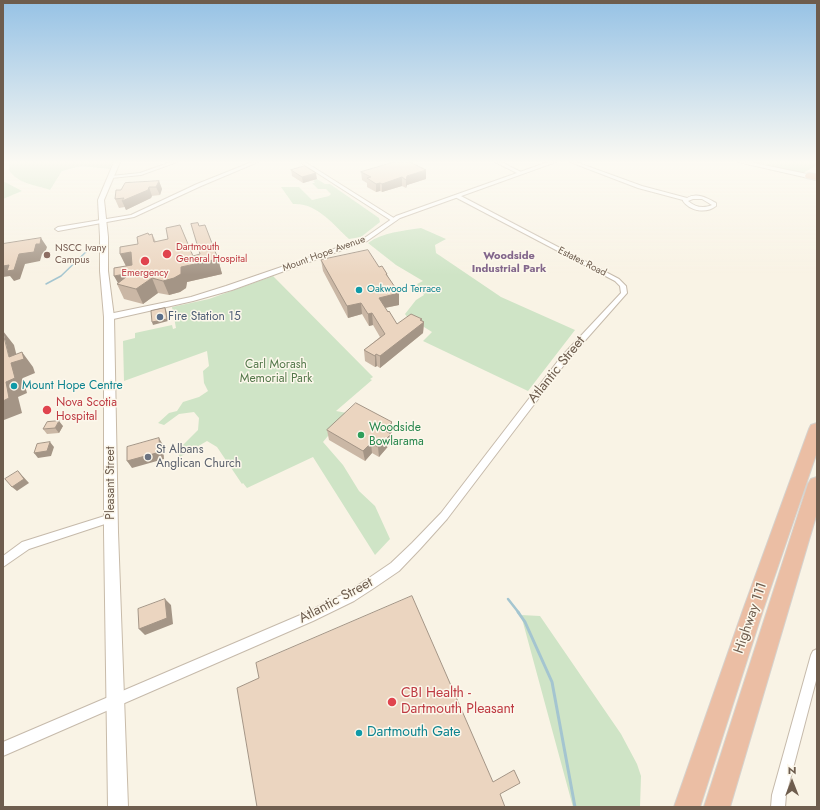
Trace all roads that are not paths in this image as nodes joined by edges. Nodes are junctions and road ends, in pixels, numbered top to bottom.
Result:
1 (686, 199) edge
2 (101, 200) edge
3 (167, 200) edge
4 (362, 200) edge
5 (447, 200) edge
6 (464, 200) edge
7 (707, 200) edge
8 (394, 220) junction
9 (102, 222) junction
10 (58, 229) dead end
11 (622, 283) joint
12 (109, 317) junction
13 (817, 429) edge
14 (817, 484) edge
15 (111, 518) junction
16 (3, 562) edge
17 (817, 655) edge
18 (116, 700) junction
19 (3, 749) edge
20 (118, 807) edge
21 (687, 807) edge
22 (717, 807) edge
23 (778, 807) edge

1 - 7 street
2 - 9 main road, Pleasant Street
3 - 9 street
4 - 8 street
5 - 8 street, Mount Hope Avenue
6 - 11 street, Estates Road
8 - 12 street, Mount Hope Avenue
9 - 10 street
9 - 12 main road, Pleasant Street
11 - 18 street, Atlantic Street
12 - 15 main road, Pleasant Street
13 - 21 highway, Highway 111
14 - 22 highway, Highway 111
15 - 16 street
15 - 18 main road, Pleasant Street
17 - 23 street
18 - 19 street, Atlantic Street
18 - 20 main road, Pleasant Street

